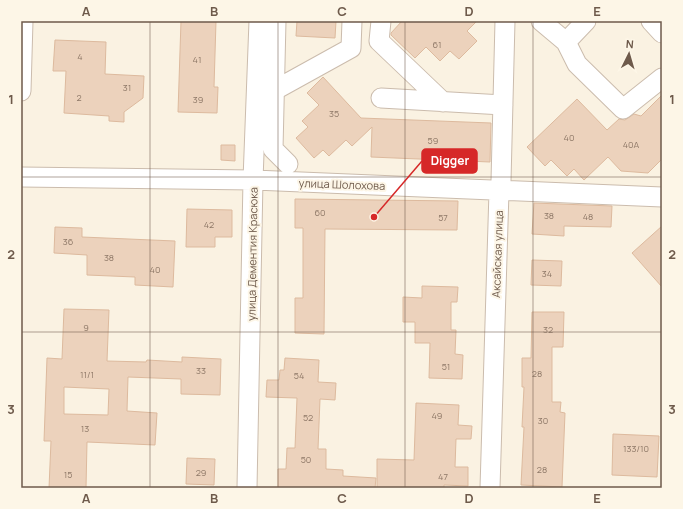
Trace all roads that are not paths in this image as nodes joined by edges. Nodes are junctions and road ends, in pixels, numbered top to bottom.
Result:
1 (23, 21) edge
2 (259, 21) edge
3 (276, 21) edge
4 (352, 21) edge
5 (381, 21) edge
6 (505, 21) edge
7 (541, 21) edge
8 (586, 21) edge
9 (650, 21) edge
10 (662, 33) edge
11 (566, 42) junction
12 (662, 78) edge
13 (275, 90) junction
14 (21, 91) edge
15 (381, 98) dead end
16 (443, 102) junction
17 (503, 105) junction
18 (288, 164) dead end
19 (21, 177) edge
20 (253, 180) junction
21 (499, 191) junction
22 (662, 197) edge
23 (246, 488) edge
24 (490, 488) edge

1 - 14 street
2 - 20 street, улица Дементия Красюка
3 - 13 street
4 - 13 street
5 - 16 street
6 - 17 street, Аксайская улица
7 - 11 street
8 - 11 street
9 - 10 street
11 - 12 street
13 - 18 street
15 - 16 street
16 - 17 street
17 - 21 street, Аксайская улица
19 - 20 street, улица Шолохова
20 - 21 street, улица Шолохова
20 - 23 street, улица Дементия Красюка
21 - 22 street, улица Шолохова
21 - 24 street, Аксайская улица

